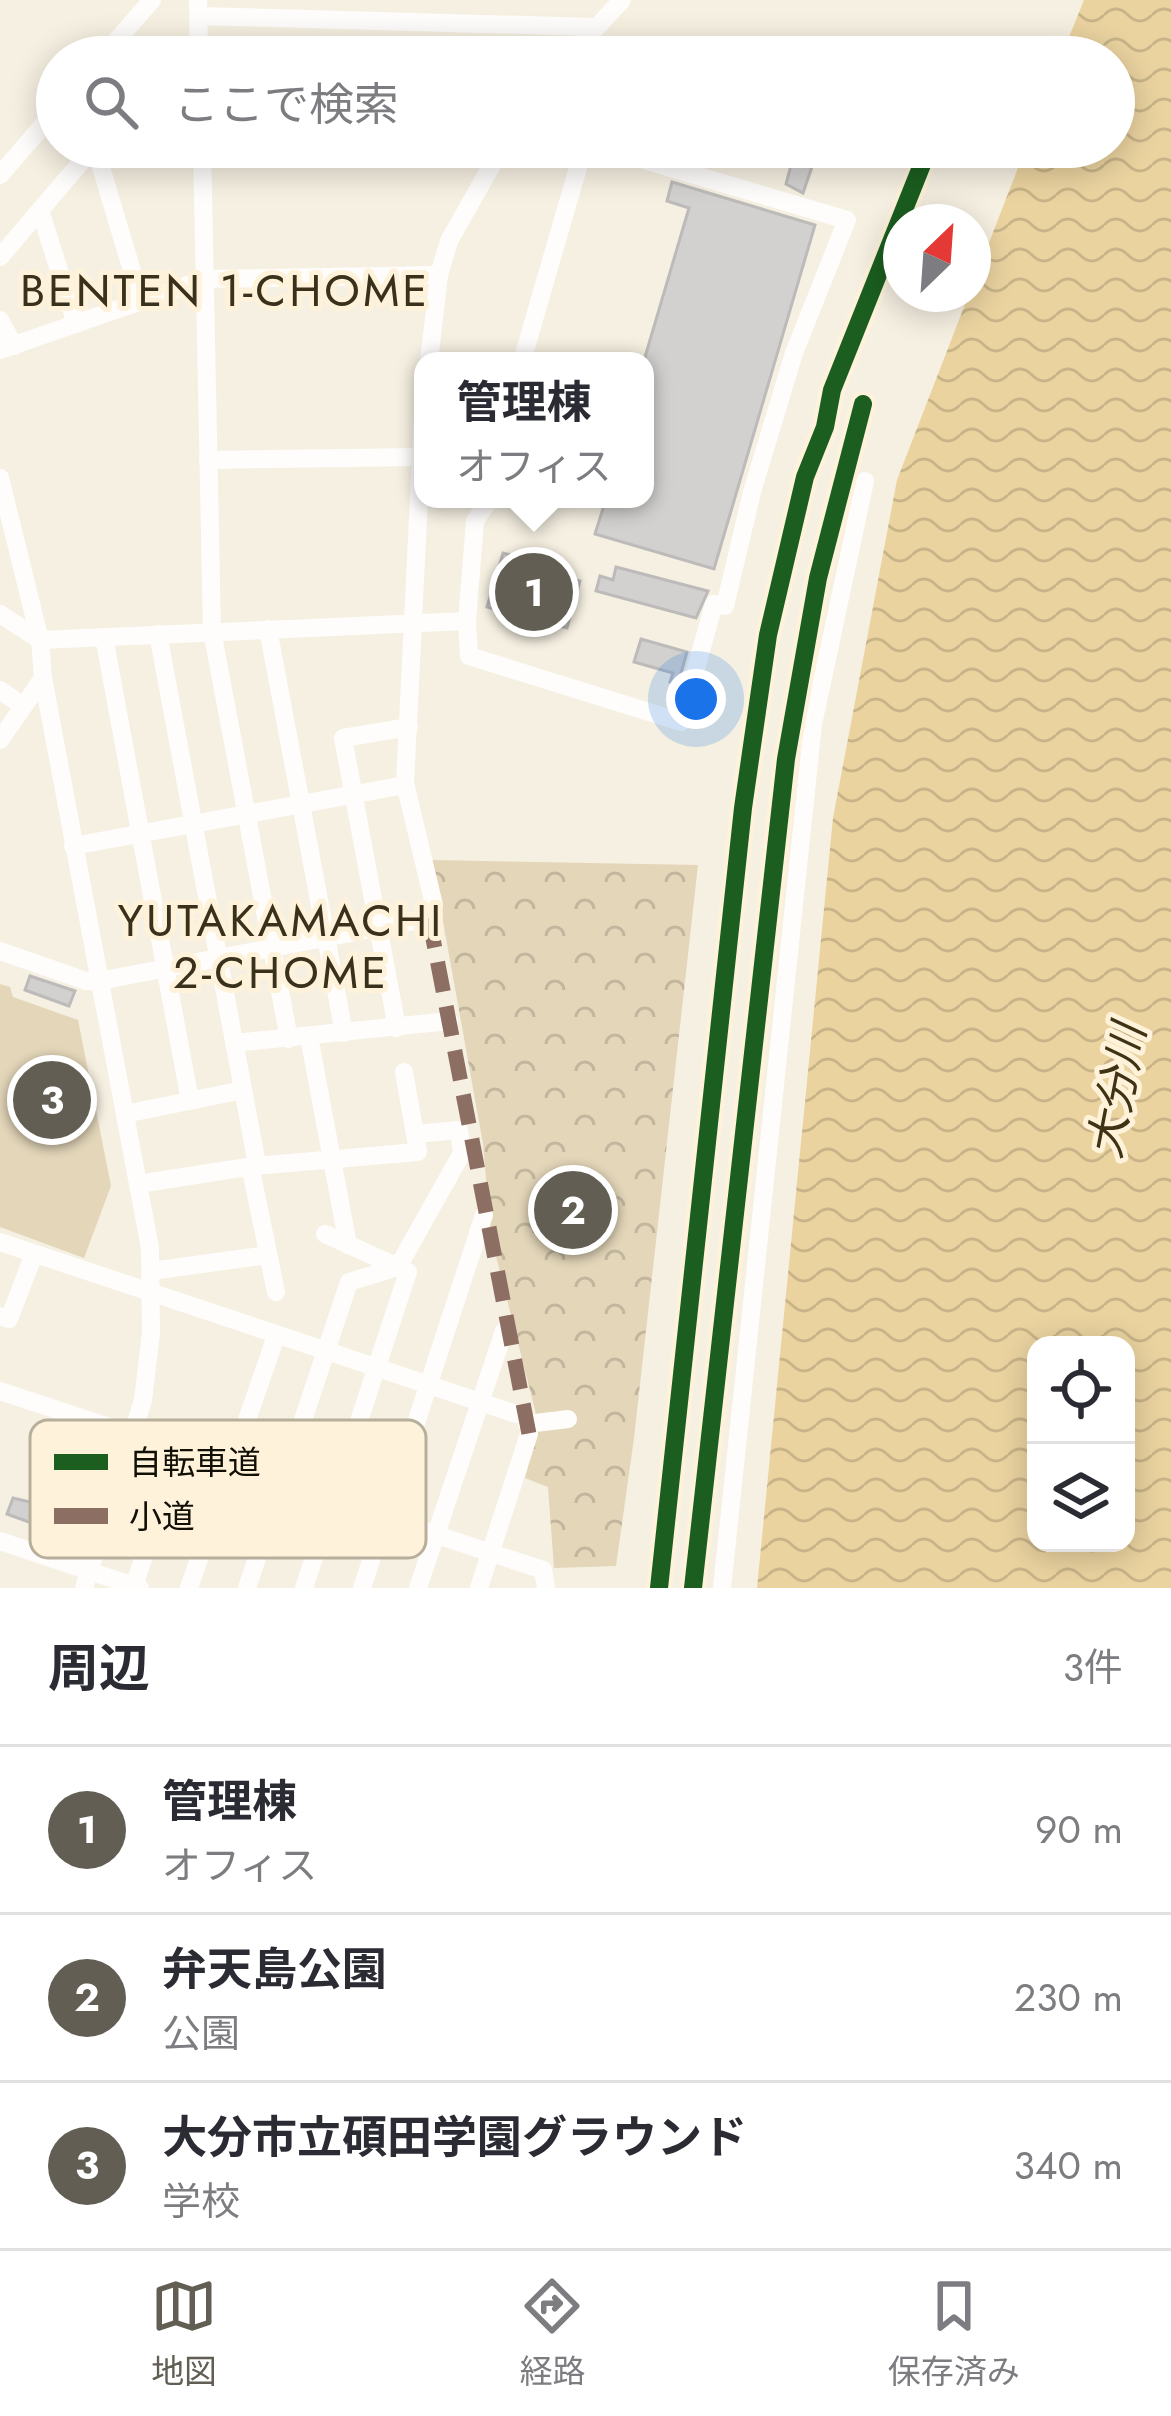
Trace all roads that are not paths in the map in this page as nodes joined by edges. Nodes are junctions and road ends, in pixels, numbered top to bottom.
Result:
1 (622, 0) edge
2 (148, 2) edge
3 (198, 8) edge
4 (594, 27) junction
5 (120, 36) edge
6 (586, 36) edge
7 (36, 133) edge
8 (76, 168) edge
9 (100, 168) edge
10 (202, 168) edge
11 (490, 168) edge
12 (578, 168) edge
13 (671, 168) edge
14 (0, 175) edge
15 (40, 210) junction
16 (0, 257) edge
17 (439, 275) junction
18 (205, 279) junction
19 (141, 301) junction
20 (0, 320) edge
21 (76, 324) junction
22 (7, 348) edge
23 (430, 352) edge
24 (525, 352) edge
25 (414, 457) edge
26 (208, 460) junction
27 (0, 478) edge
28 (865, 481) dead end
29 (416, 508) edge
30 (484, 508) edge
31 (0, 614) edge
32 (413, 621) junction
33 (467, 621) junction
34 (268, 628) junction
35 (212, 632) junction
36 (158, 634) junction
37 (104, 637) junction
38 (40, 640) junction
39 (43, 678) junction
40 (0, 690) edge
41 (23, 706) junction
42 (409, 727) junction
43 (0, 740) edge
44 (406, 784) junction
45 (354, 794) junction
46 (299, 804) junction
47 (246, 814) junction
48 (193, 824) junction
49 (140, 833) junction
50 (73, 846) junction
51 (379, 928) junction
52 (326, 938) junction
53 (272, 948) junction
54 (0, 951) edge
55 (218, 958) junction
56 (166, 969) junction
57 (99, 981) junction
58 (449, 1022) dead end
59 (397, 1028) junction
60 (344, 1034) junction
61 (310, 1037) junction
62 (289, 1039) junction
63 (234, 1043) junction
64 (404, 1072) dead end
65 (243, 1090) junction
66 (190, 1101) junction
67 (125, 1114) junction
68 (415, 1134) junction
69 (332, 1159) junction
70 (254, 1166) junction
71 (139, 1184) junction
72 (484, 1215) dead end
73 (325, 1234) dead end
74 (0, 1242) edge
75 (348, 1245) junction
76 (34, 1254) junction
77 (268, 1255) junction
78 (398, 1267) junction
79 (151, 1271) junction
80 (276, 1292) dead end
81 (151, 1294) junction
82 (0, 1316) edge
83 (504, 1331) dead end
84 (276, 1336) junction
85 (325, 1353) junction
86 (376, 1370) junction
87 (428, 1387) junction
88 (0, 1391) edge
89 (481, 1403) junction
90 (568, 1419) dead end
91 (88, 1420) edge
92 (137, 1420) edge
93 (247, 1420) edge
94 (302, 1420) edge
95 (360, 1420) edge
96 (417, 1420) edge
97 (524, 1424) junction
98 (426, 1531) edge
99 (434, 1534) junction
100 (0, 1541) edge
101 (490, 1552) junction
102 (30, 1554) edge
103 (38, 1558) edge
104 (145, 1558) edge
105 (199, 1558) edge
106 (257, 1558) edge
107 (314, 1558) edge
108 (372, 1558) edge
109 (544, 1579) edge
110 (87, 1580) edge
111 (136, 1587) edge
112 (189, 1588) edge
113 (247, 1588) edge
114 (304, 1588) edge
115 (362, 1588) edge
116 (418, 1588) edge
117 (478, 1588) edge
118 (722, 1588) edge

1 - 4 street
2 - 5 street
3 - 4 street
4 - 6 street
7 - 14 street
8 - 15 street
9 - 19 street
10 - 18 street
11 - 17 street
12 - 24 street
13 - 33 street
15 - 16 street
15 - 21 street
17 - 18 street
17 - 23 street
18 - 19 street
18 - 26 street
19 - 21 street
20 - 22 street
21 - 22 street
25 - 26 street
26 - 35 street
27 - 38 street
28 - 118 street
29 - 32 street
30 - 33 street
31 - 38 street
32 - 33 street
32 - 34 street
32 - 42 street
34 - 35 street
34 - 46 street
35 - 36 street
35 - 47 street
36 - 37 street
36 - 48 street
37 - 38 street
37 - 49 street
38 - 39 street
39 - 41 street
39 - 50 street
40 - 41 street
41 - 43 street
42 - 44 street
42 - 45 street
44 - 45 street
44 - 51 street
45 - 46 street
45 - 51 street
46 - 47 street
46 - 52 street
47 - 48 street
47 - 53 street
48 - 49 street
48 - 55 street
49 - 50 street
49 - 56 street
50 - 57 street
51 - 52 street
51 - 59 street
52 - 53 street
52 - 60 street
53 - 55 street
53 - 62 street
54 - 57 street
55 - 56 street
55 - 63 street
56 - 57 street
56 - 66 street
57 - 67 street
58 - 59 street
59 - 60 street
60 - 61 street
61 - 62 street
61 - 69 street
62 - 63 street
63 - 65 street
64 - 68 street
65 - 66 street
65 - 70 street
66 - 67 street
67 - 71 street
68 - 69 street
68 - 78 street
69 - 70 street
69 - 75 street
70 - 71 street
70 - 77 street
71 - 79 street
72 - 87 street
73 - 75 street
74 - 76 street
75 - 78 street
76 - 81 street
76 - 82 street
77 - 79 street
77 - 80 street
78 - 85 street
78 - 86 street
79 - 81 street
81 - 84 street
81 - 92 street
83 - 89 street
84 - 85 street
84 - 93 street
85 - 86 street
85 - 94 street
86 - 87 street
86 - 95 street
87 - 89 street
87 - 96 street
88 - 91 street
89 - 97 street
89 - 99 street
90 - 97 street
97 - 101 street
98 - 99 street
99 - 101 street
99 - 116 street
100 - 102 street
101 - 109 street
101 - 117 street
103 - 110 street
104 - 111 street
105 - 112 street
106 - 113 street
107 - 114 street
108 - 115 street
110 - 111 street

